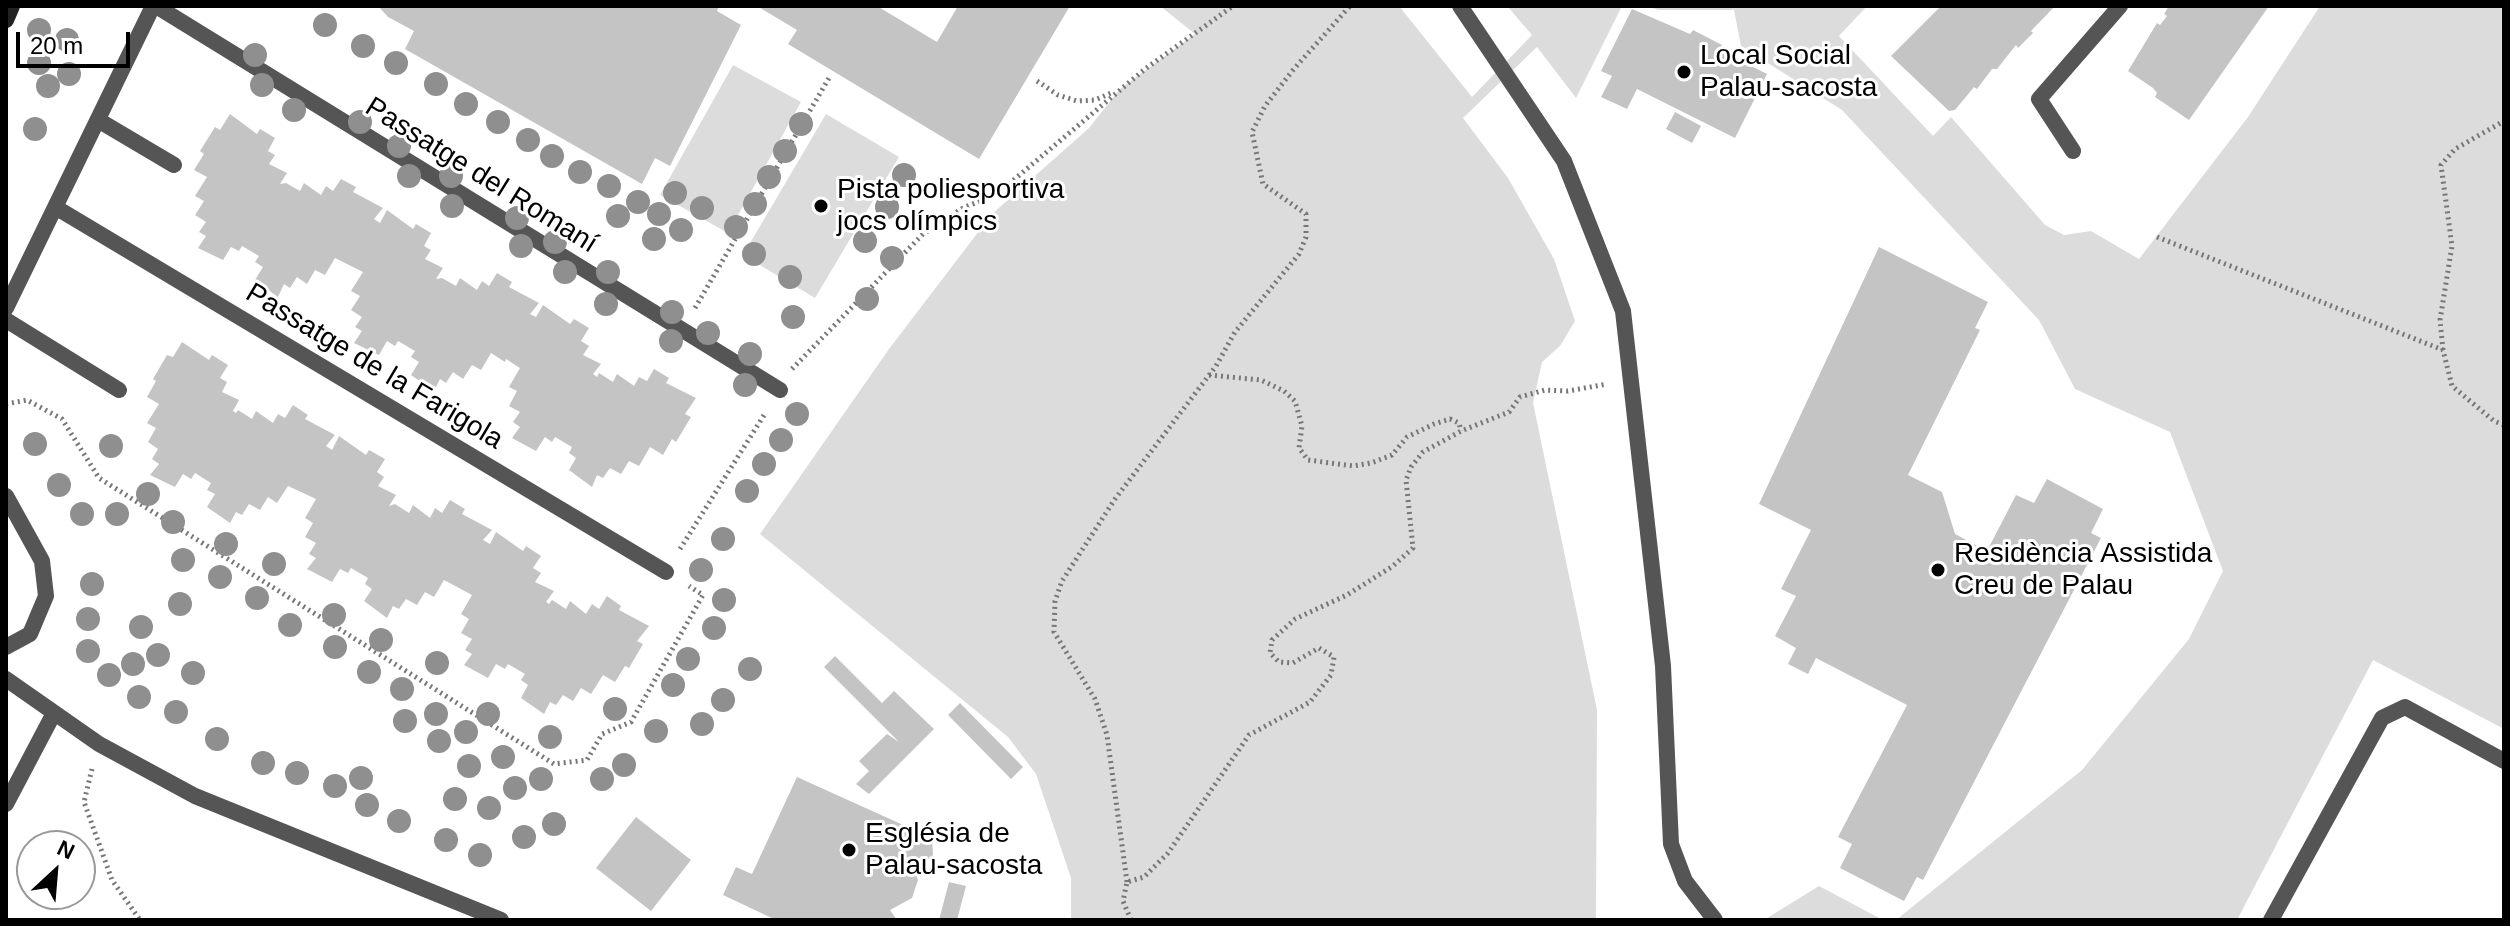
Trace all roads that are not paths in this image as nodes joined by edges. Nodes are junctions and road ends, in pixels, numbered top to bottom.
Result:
1 (12, 6) edge
2 (155, 6) edge
3 (1460, 6) edge
4 (2120, 6) edge
5 (6, 20) edge
6 (98, 120) junction
7 (2073, 151) dead end
8 (174, 165) dead end
9 (55, 207) junction
10 (6, 308) edge
11 (6, 320) edge
12 (119, 390) dead end
13 (780, 390) road end
14 (6, 496) edge
15 (666, 572) road end
16 (6, 647) edge
17 (6, 679) edge
18 (54, 713) junction
19 (2504, 761) edge
20 (6, 804) edge
21 (501, 920) edge
22 (1715, 920) edge
23 (2271, 920) edge

1 - 5 street
2 - 6 street
2 - 13 street, Passatge del Romaní
3 - 22 street
4 - 7 street
6 - 8 street
6 - 9 street
9 - 10 street
9 - 15 street, Passatge de la Farigola
11 - 12 street
14 - 16 street
17 - 18 street
18 - 20 street
18 - 21 street
19 - 23 street

